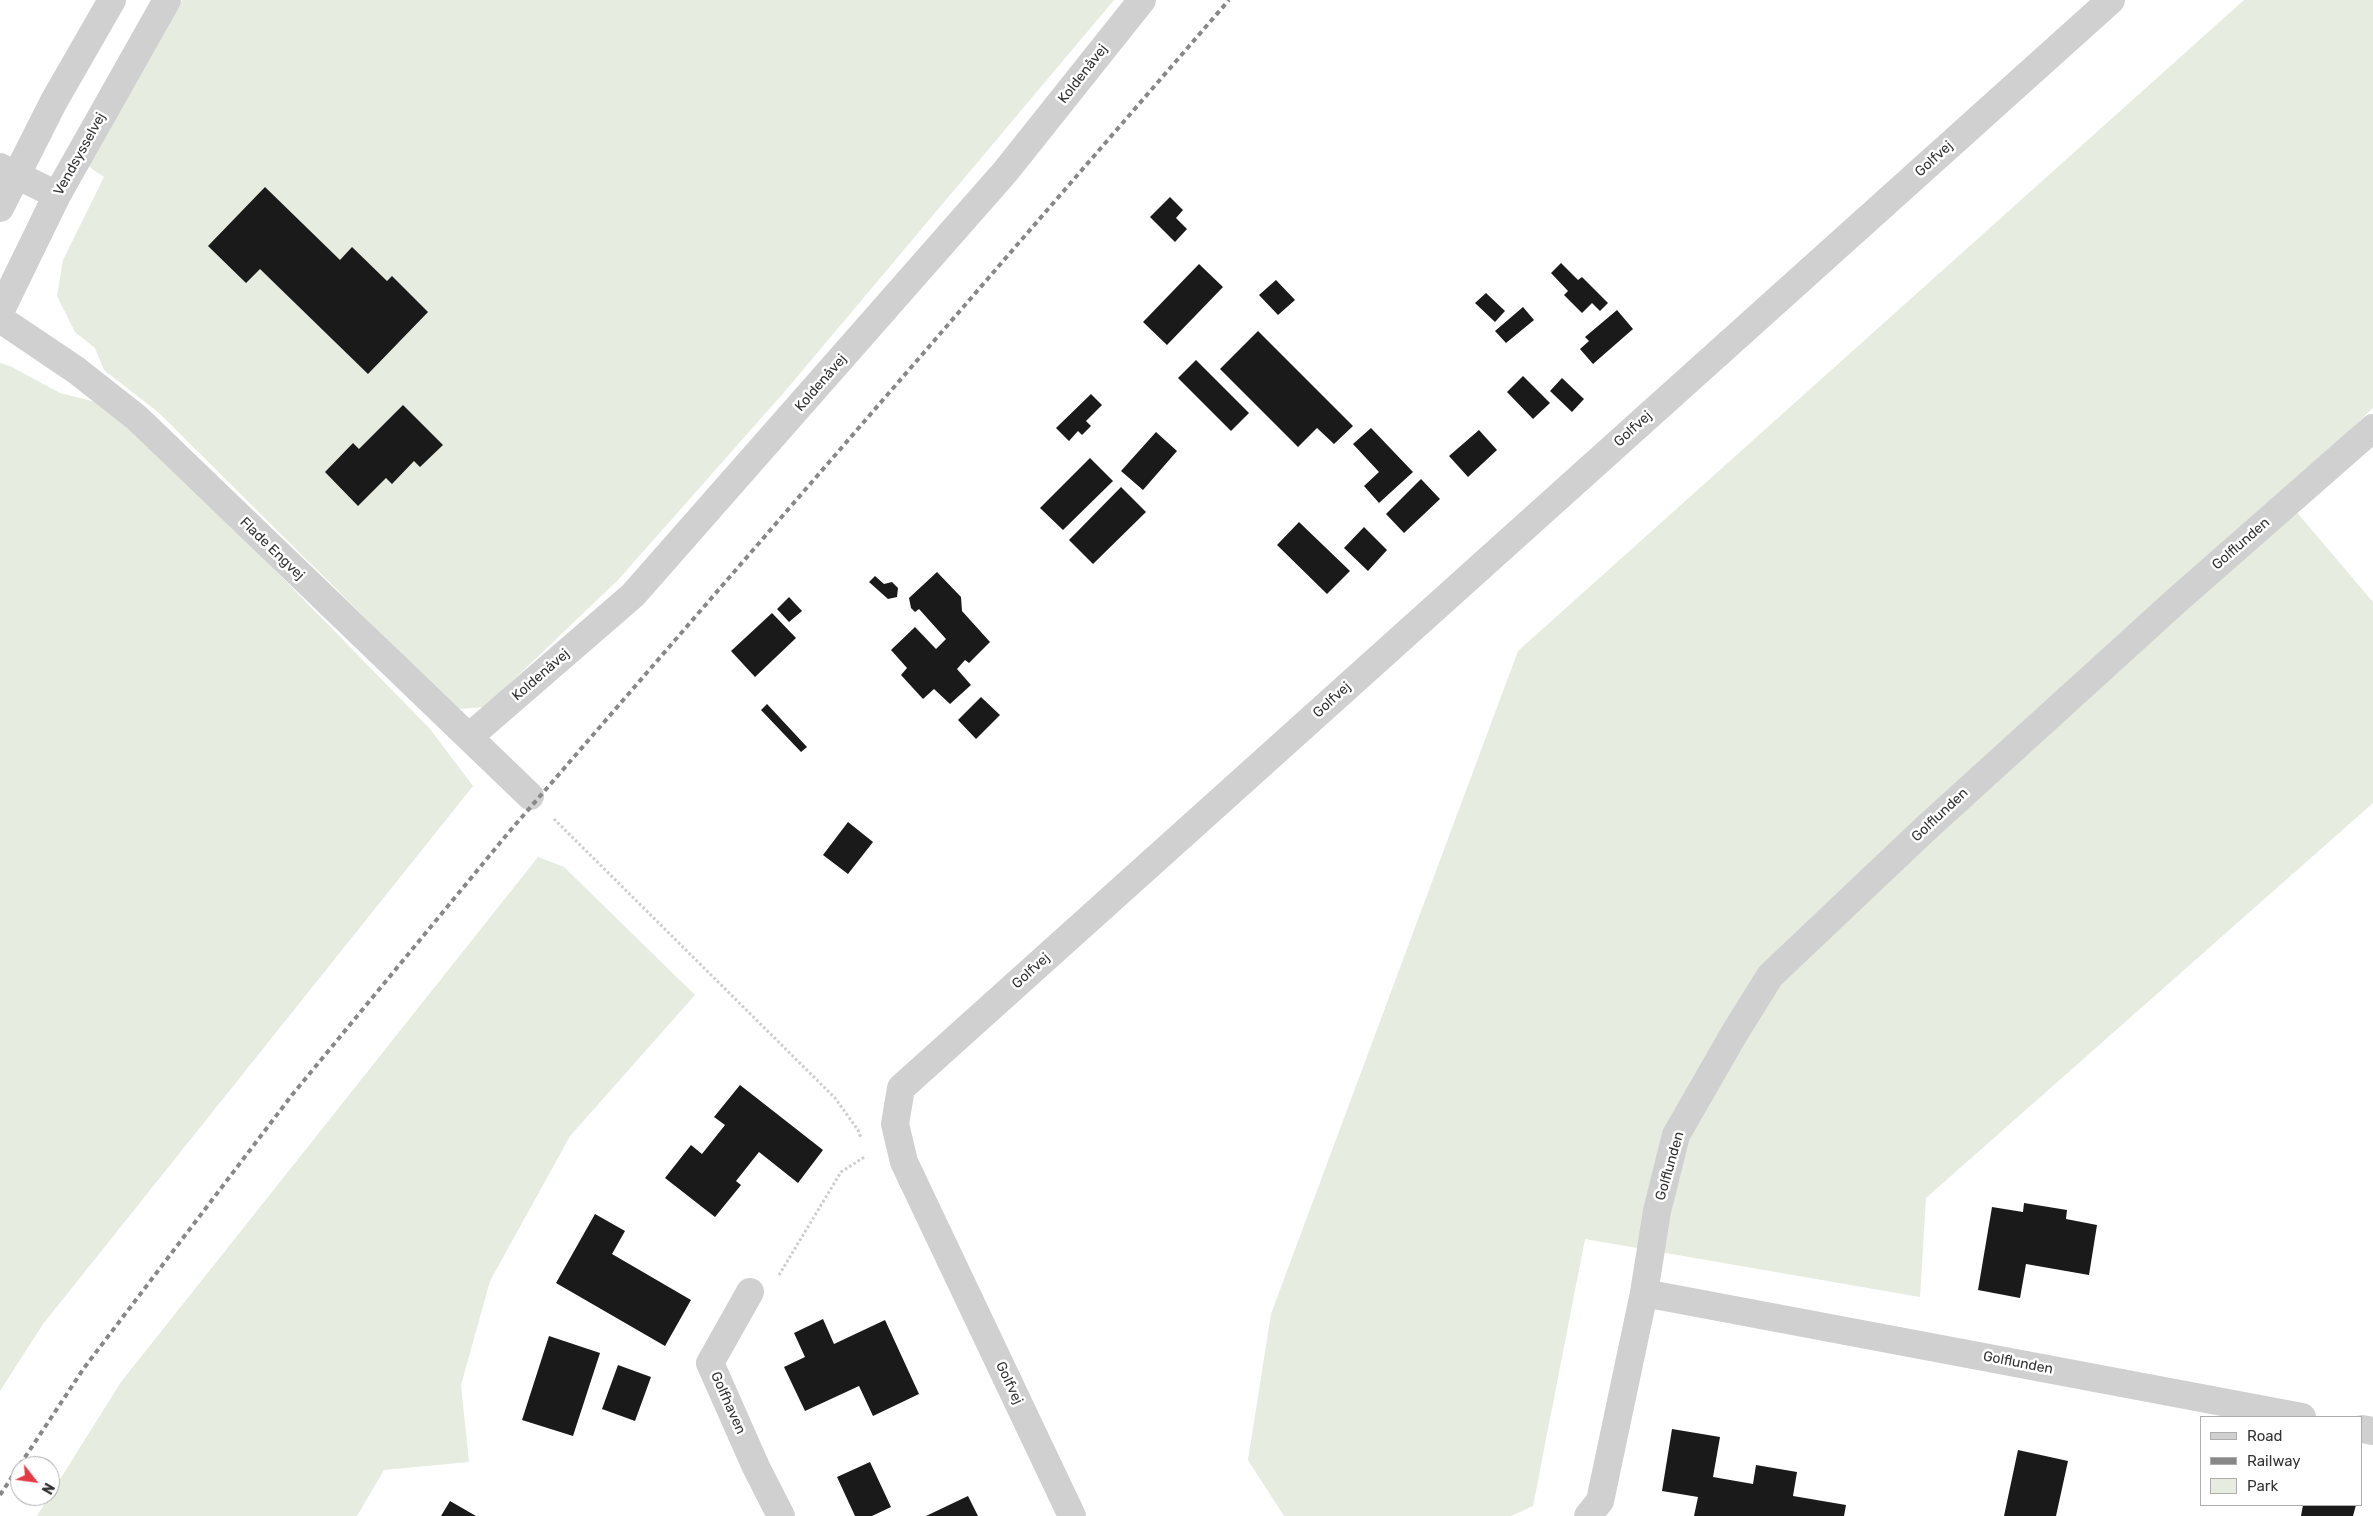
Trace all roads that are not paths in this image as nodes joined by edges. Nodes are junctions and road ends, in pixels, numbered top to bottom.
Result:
1 (112, 0) edge
2 (167, 0) edge
3 (1142, 0) edge
4 (2111, 0) edge
5 (8, 172) edge
6 (57, 195) junction
7 (0, 208) edge
8 (0, 312) edge
9 (0, 319) edge
10 (2373, 428) edge
11 (470, 737) junction
12 (530, 796) road end
13 (750, 1292) road end
14 (1644, 1293) junction
15 (2297, 1416) edge
16 (781, 1516) edge
17 (1072, 1516) edge
18 (1588, 1516) edge

1 - 5 street
2 - 6 street, Vendsysselvej
3 - 11 street, Koldenåvej
4 - 17 street, Golfvej
5 - 6 street
5 - 7 street
6 - 8 street, Vendsysselvej
9 - 11 street, Flade Engvej
10 - 14 street, Golflunden
11 - 12 street, Flade Engvej
13 - 16 street, Golfhaven
14 - 15 street, Golflunden
14 - 18 street, Golflunden

